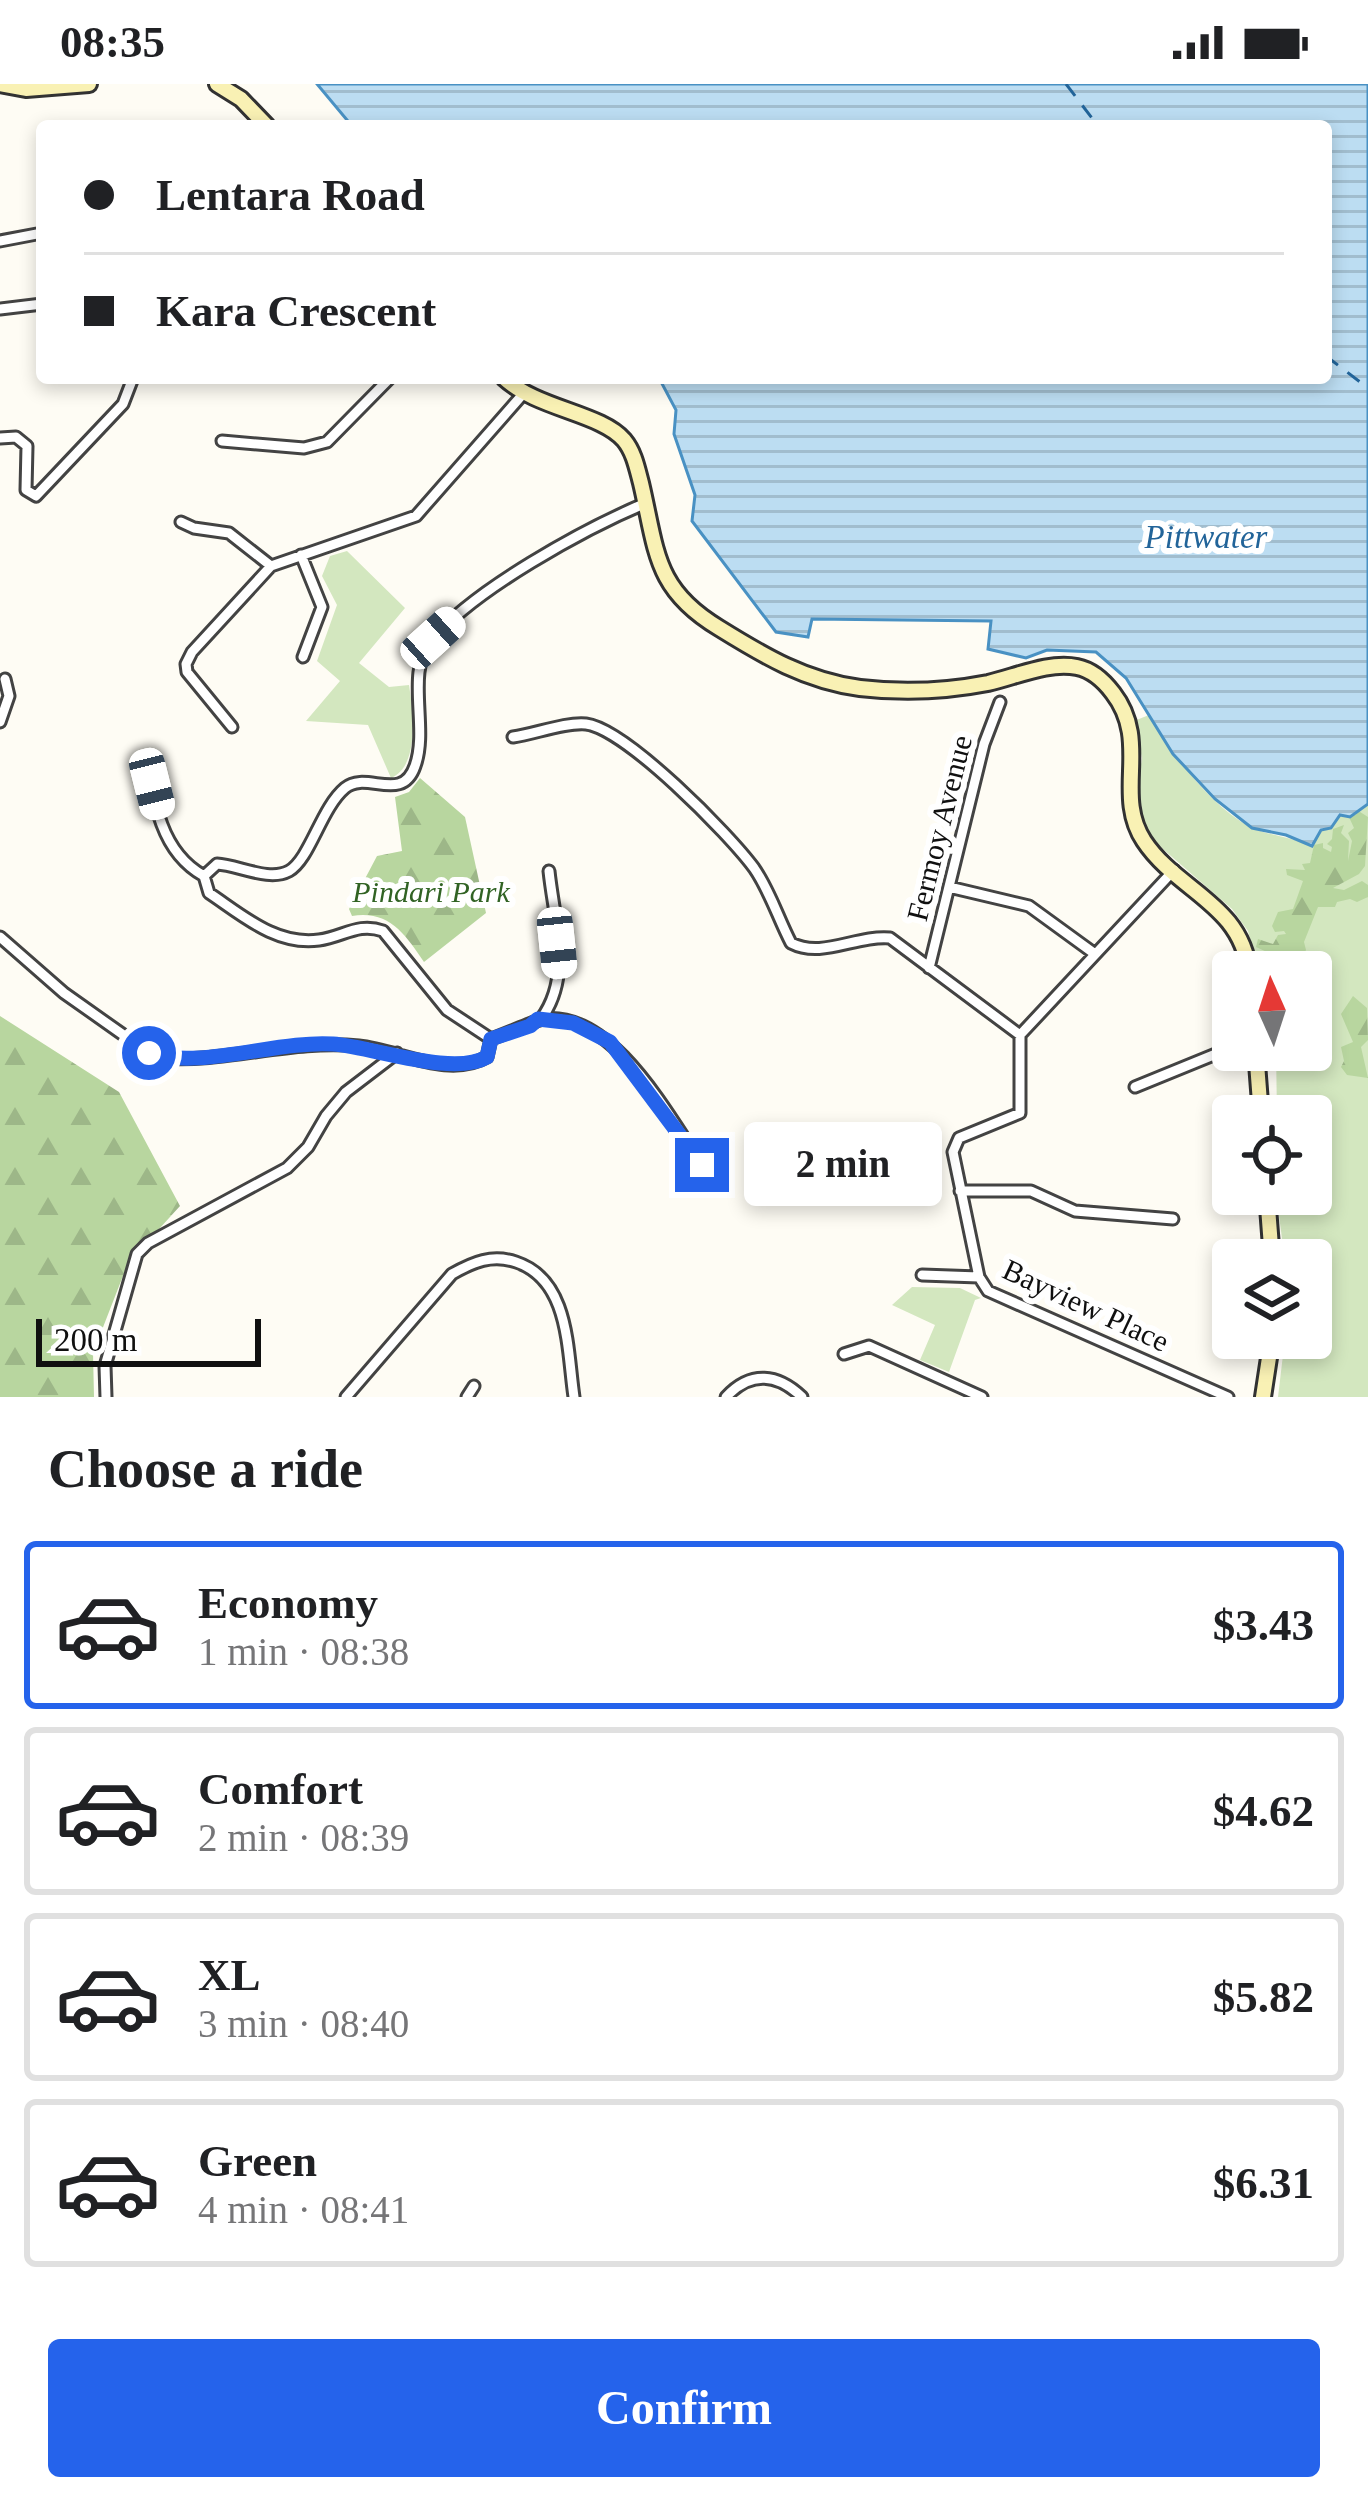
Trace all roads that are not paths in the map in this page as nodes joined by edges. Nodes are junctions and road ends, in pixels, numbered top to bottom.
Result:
1 (0, 84) edge
2 (89, 84) edge
3 (217, 84) edge
4 (261, 120) edge
5 (36, 234) edge
6 (0, 241) edge
7 (36, 305) edge
8 (0, 309) edge
9 (131, 384) edge
10 (384, 384) edge
11 (512, 384) edge
12 (524, 394) junction
13 (0, 438) edge
14 (222, 441) dead end
15 (646, 503) junction
16 (181, 522) dead end
17 (301, 555) junction
18 (271, 566) junction
19 (303, 657) dead end
20 (5, 680) dead end
21 (1000, 702) dead end
22 (0, 722) edge
23 (232, 727) dead end
24 (513, 737) dead end
25 (149, 757) dead end
26 (1174, 870) junction
27 (549, 871) dead end
28 (204, 876) junction
29 (949, 887) junction
30 (0, 938) edge
31 (1245, 951) edge
32 (1095, 954) junction
33 (929, 968) junction
34 (541, 1018) junction
35 (1020, 1035) junction
36 (491, 1039) junction
37 (398, 1053) junction
38 (1212, 1056) edge
39 (1135, 1087) dead end
40 (702, 1165) dead end
41 (960, 1191) junction
42 (1173, 1219) dead end
43 (922, 1275) dead end
44 (980, 1277) junction
45 (844, 1354) dead end
46 (1269, 1359) edge
47 (474, 1386) dead end
48 (106, 1397) edge
49 (346, 1397) edge
50 (467, 1397) edge
51 (574, 1397) edge
52 (726, 1397) edge
53 (802, 1397) edge
54 (982, 1397) edge
55 (1228, 1397) edge
56 (1263, 1397) edge

1 - 2 main road
3 - 4 main road
5 - 6 street
7 - 8 street
9 - 13 street
10 - 14 street
11 - 12 main road
12 - 15 main road
12 - 17 street
15 - 26 main road
15 - 28 street
16 - 18 street
17 - 18 street
17 - 19 street
18 - 23 street
20 - 22 street
21 - 29 street, Fermoy Avenue
24 - 33 street
25 - 28 street
26 - 31 main road
26 - 32 street
27 - 34 street
28 - 36 street
29 - 32 street
29 - 33 street, Fermoy Avenue
30 - 37 street
32 - 35 street
33 - 35 street
34 - 36 street
34 - 40 street
35 - 41 street
36 - 37 street
37 - 48 street
38 - 39 street
41 - 42 street
41 - 44 street
43 - 44 street, Bayview Place
44 - 55 street, Bayview Place
45 - 54 street
46 - 56 main road
47 - 50 street
49 - 51 street
52 - 53 street

